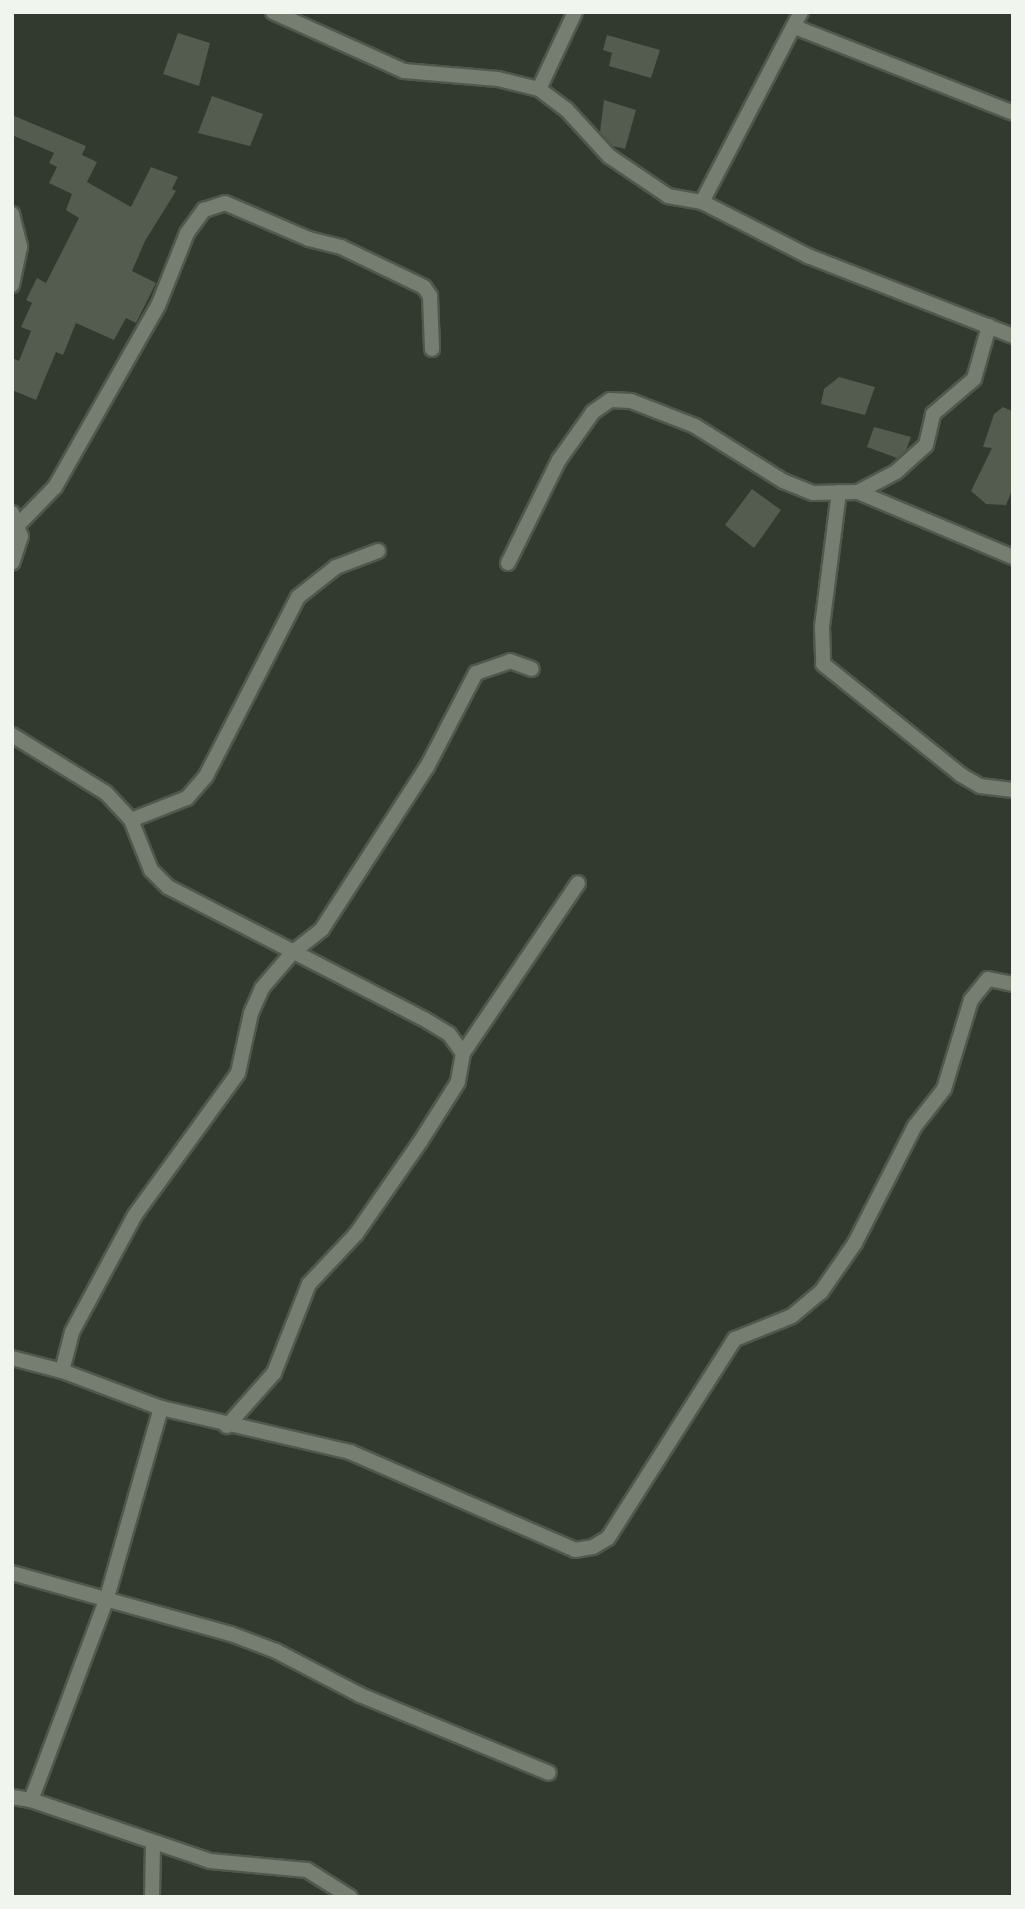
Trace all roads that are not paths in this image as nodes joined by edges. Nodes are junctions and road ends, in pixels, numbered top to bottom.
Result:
1 (273, 12) edge
2 (575, 12) edge
3 (801, 12) edge
4 (795, 27) junction
5 (539, 89) junction
6 (1013, 113) edge
7 (702, 202) junction
8 (12, 214) edge
9 (12, 285) edge
10 (989, 326) junction
11 (1013, 336) edge
12 (432, 349) dead end
13 (839, 492) junction
14 (858, 492) junction
15 (16, 519) edge
16 (378, 551) dead end
17 (1013, 557) edge
18 (12, 563) edge
19 (508, 563) dead end
20 (532, 670) dead end
21 (12, 735) edge
22 (1013, 790) edge
23 (131, 820) junction
24 (578, 883) dead end
25 (293, 951) junction
26 (1013, 984) edge
27 (463, 1053) junction
28 (12, 1358) edge
29 (62, 1371) junction
30 (161, 1408) junction
31 (228, 1426) junction
32 (12, 1573) edge
33 (107, 1598) junction
34 (549, 1773) dead end
35 (12, 1797) edge
36 (31, 1800) junction
37 (153, 1843) junction
38 (152, 1897) edge
39 (349, 1897) edge

1 - 5 street
2 - 5 street
3 - 4 street
4 - 6 street
4 - 7 street
5 - 7 street
7 - 10 street
8 - 9 street
10 - 11 street
10 - 14 street
12 - 15 street
13 - 14 street
13 - 19 street
13 - 22 street
14 - 17 street
15 - 18 street
16 - 23 street
20 - 25 street
21 - 23 street
23 - 25 street
24 - 27 street
25 - 27 street
25 - 29 street
26 - 31 street
27 - 31 street
28 - 29 street
29 - 30 street
30 - 31 street
30 - 33 street
32 - 33 street
33 - 34 street
33 - 36 street
35 - 36 street
36 - 37 street
37 - 38 street
37 - 39 street

